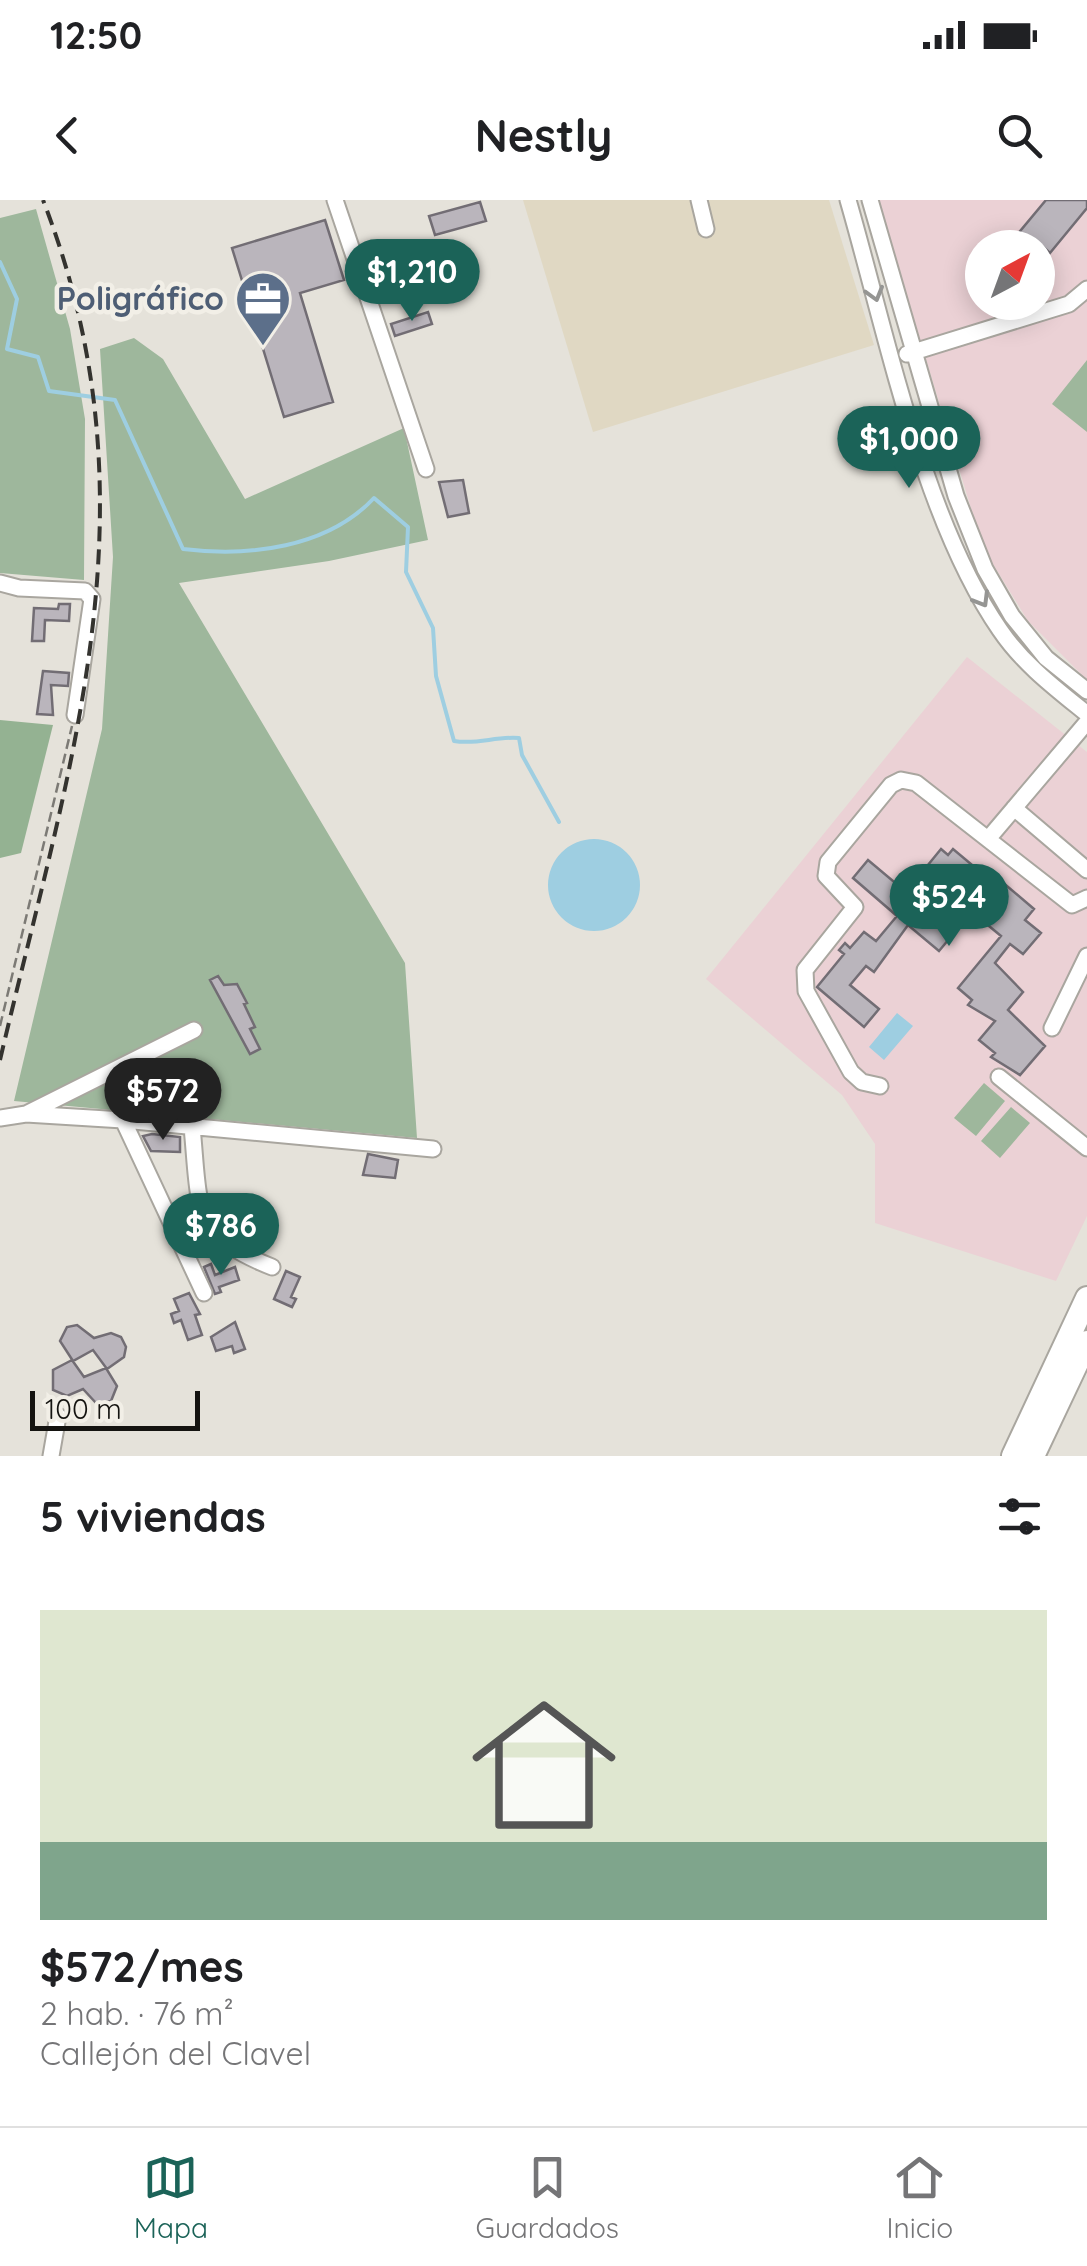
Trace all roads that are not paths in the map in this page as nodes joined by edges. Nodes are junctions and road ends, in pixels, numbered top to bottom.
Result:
1 (335, 200) edge
2 (699, 200) edge
3 (848, 200) edge
4 (870, 200) edge
5 (706, 229) dead end
6 (1087, 290) edge
7 (915, 352) junction
8 (894, 358) junction
9 (426, 470) dead end
10 (0, 583) edge
11 (1087, 691) edge
12 (1087, 714) edge
13 (74, 715) road end
14 (1087, 722) edge
15 (1014, 808) junction
16 (988, 839) junction
17 (1087, 870) edge
18 (1087, 898) edge
19 (1087, 956) edge
20 (1052, 1028) dead end
21 (194, 1030) dead end
22 (998, 1078) dead end
23 (880, 1086) dead end
24 (26, 1114) junction
25 (0, 1118) edge
26 (123, 1120) junction
27 (192, 1127) junction
28 (1087, 1148) edge
29 (433, 1149) dead end
30 (272, 1268) dead end
31 (204, 1293) dead end
32 (1087, 1298) edge
33 (1087, 1342) edge
34 (58, 1416) dead end
35 (51, 1456) edge
36 (1013, 1456) edge
37 (1033, 1456) edge

1 - 9 street
2 - 5 street
3 -> 8 street
4 - 7 street
6 - 7 street
7 - 8 street
7 - 11 street
8 -> 12 street
10 - 13 street
14 - 15 street
15 - 16 street
15 - 17 street
16 - 18 street
16 - 23 street
19 - 20 street
21 - 24 street
22 - 28 street
24 - 25 street
24 - 26 street
26 - 27 street
26 - 31 street
27 - 29 street
27 - 30 street
32 - 36 highway
33 - 37 highway
34 - 35 street

